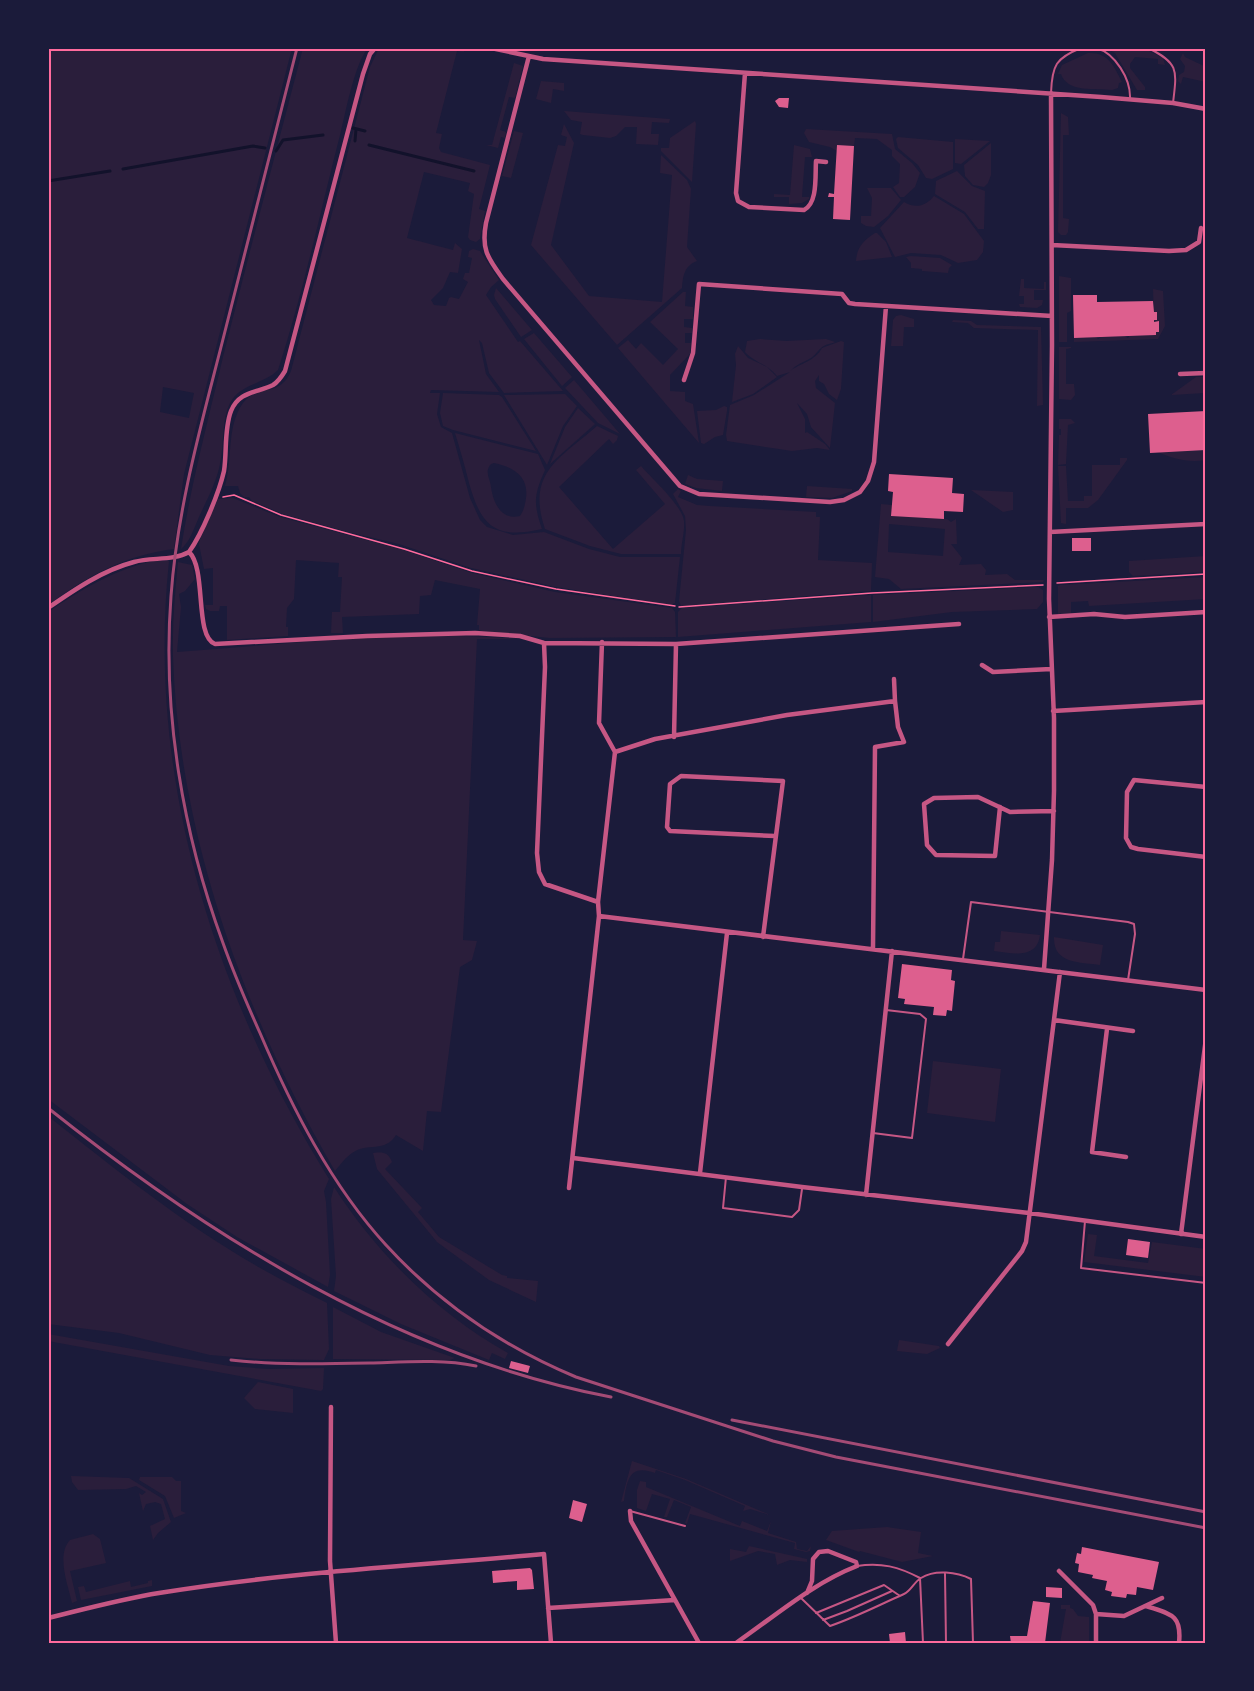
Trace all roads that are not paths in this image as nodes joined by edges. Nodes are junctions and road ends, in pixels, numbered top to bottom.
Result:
1 (375, 48) edge
2 (491, 48) edge
3 (1081, 48) edge
4 (1096, 48) edge
5 (1148, 48) edge
6 (529, 56) junction
7 (745, 73) junction
8 (1051, 93) junction
9 (1130, 99) junction
10 (1173, 103) junction
11 (1206, 109) edge
12 (826, 162) dead end
13 (1201, 228) dead end
14 (1052, 245) junction
15 (886, 306) junction
16 (1052, 316) junction
17 (1206, 373) edge
18 (1180, 374) dead end
19 (684, 380) dead end
20 (1206, 524) edge
21 (1050, 532) junction
22 (189, 552) junction
23 (48, 608) edge
24 (1206, 612) edge
25 (1049, 616) junction
26 (959, 624) dead end
27 (602, 642) junction
28 (544, 643) junction
29 (676, 644) junction
30 (982, 665) dead end
31 (1051, 669) junction
32 (894, 680) dead end
33 (895, 701) junction
34 (1206, 702) edge
35 (1053, 711) junction
36 (674, 737) junction
37 (615, 752) junction
38 (1206, 787) edge
39 (1000, 807) junction
40 (1054, 811) junction
41 (775, 836) junction
42 (1206, 857) edge
43 (598, 902) junction
44 (1049, 912) junction
45 (599, 916) junction
46 (727, 933) junction
47 (763, 937) junction
48 (873, 948) junction
49 (892, 951) junction
50 (963, 959) junction
51 (1044, 969) junction
52 (1060, 972) junction
53 (1128, 980) junction
54 (1206, 990) edge
55 (886, 1011) junction
56 (1054, 1020) junction
57 (1107, 1029) junction
58 (1133, 1031) dead end
59 (1206, 1038) edge
60 (873, 1133) junction
61 (1126, 1157) dead end
62 (573, 1158) junction
63 (700, 1173) junction
64 (726, 1177) junction
65 (802, 1187) junction
66 (569, 1188) dead end
67 (866, 1195) junction
68 (1029, 1213) junction
69 (1085, 1221) junction
70 (1181, 1234) junction
71 (1206, 1237) edge
72 (1206, 1284) edge
73 (948, 1344) dead end
74 (331, 1407) dead end
75 (630, 1511) joint
76 (685, 1526) dead end
77 (857, 1566) junction
78 (1059, 1571) dead end
79 (330, 1572) junction
80 (945, 1573) junction
81 (920, 1578) junction
82 (892, 1591) junction
83 (807, 1593) junction
84 (900, 1596) junction
85 (801, 1598) junction
86 (1162, 1598) dead end
87 (675, 1600) junction
88 (1146, 1606) junction
89 (548, 1608) junction
90 (816, 1613) junction
91 (1096, 1614) junction
92 (48, 1618) edge
93 (823, 1620) junction
94 (336, 1643) edge
95 (551, 1643) edge
96 (699, 1643) edge
97 (736, 1643) edge
98 (923, 1643) edge
99 (946, 1643) edge
100 (973, 1643) edge
101 (1096, 1643) edge
102 (1179, 1643) edge

1 - 22 street
2 - 6 street
3 - 8 lane
4 - 9 lane
5 - 10 lane
6 - 7 street
6 - 15 street
7 - 8 street
7 - 12 street
8 - 9 street
8 - 14 street
9 - 10 street
10 - 11 street
13 - 14 street
14 - 16 street
15 - 16 street
15 - 19 street
16 - 21 street
17 - 18 street
20 - 21 street
21 - 25 street
22 - 23 street
22 - 28 street
24 - 25 street
25 - 31 street
26 - 29 street
27 - 28 street
27 - 29 street
27 - 37 street
28 - 43 street
29 - 36 street
30 - 31 street
31 - 35 street
32 - 33 street
33 - 36 street
33 - 48 street
34 - 35 street
35 - 40 street
36 - 37 street
37 - 43 street
38 - 42 street
39 - 39 street
39 - 40 street
40 - 44 street
41 - 41 street
41 - 47 street
43 - 45 street
44 - 50 lane
44 - 51 street
44 - 53 lane
45 - 46 street
45 - 62 street
46 - 47 street
46 - 63 street
47 - 48 street
48 - 49 street
49 - 50 street
49 - 55 street
50 - 51 street
51 - 52 street
52 - 53 street
52 - 56 street
53 - 54 street
55 - 60 street
55 - 60 lane
56 - 57 street
56 - 68 street
57 - 58 street
57 - 61 street
59 - 70 street
60 - 67 street
62 - 63 street
62 - 66 street
63 - 64 street
64 - 65 street
64 - 65 lane
65 - 67 street
67 - 68 street
68 - 69 street
68 - 73 street
69 - 70 street
69 - 72 lane
70 - 71 street
74 - 79 street
75 - 76 lane
75 - 87 street
77 - 81 lane
77 - 83 street
77 - 83 street
78 - 91 street
79 - 89 street
79 - 92 street
79 - 94 street
80 - 81 lane
80 - 99 lane
80 - 100 lane
81 - 84 lane
81 - 98 lane
82 - 84 lane
82 - 90 lane
82 - 93 lane
83 - 85 street
84 - 93 lane
85 - 90 lane
85 - 97 street
86 - 88 street
87 - 89 street
87 - 96 street
88 - 91 street
88 - 102 street
89 - 95 street
90 - 93 lane
91 - 101 street

